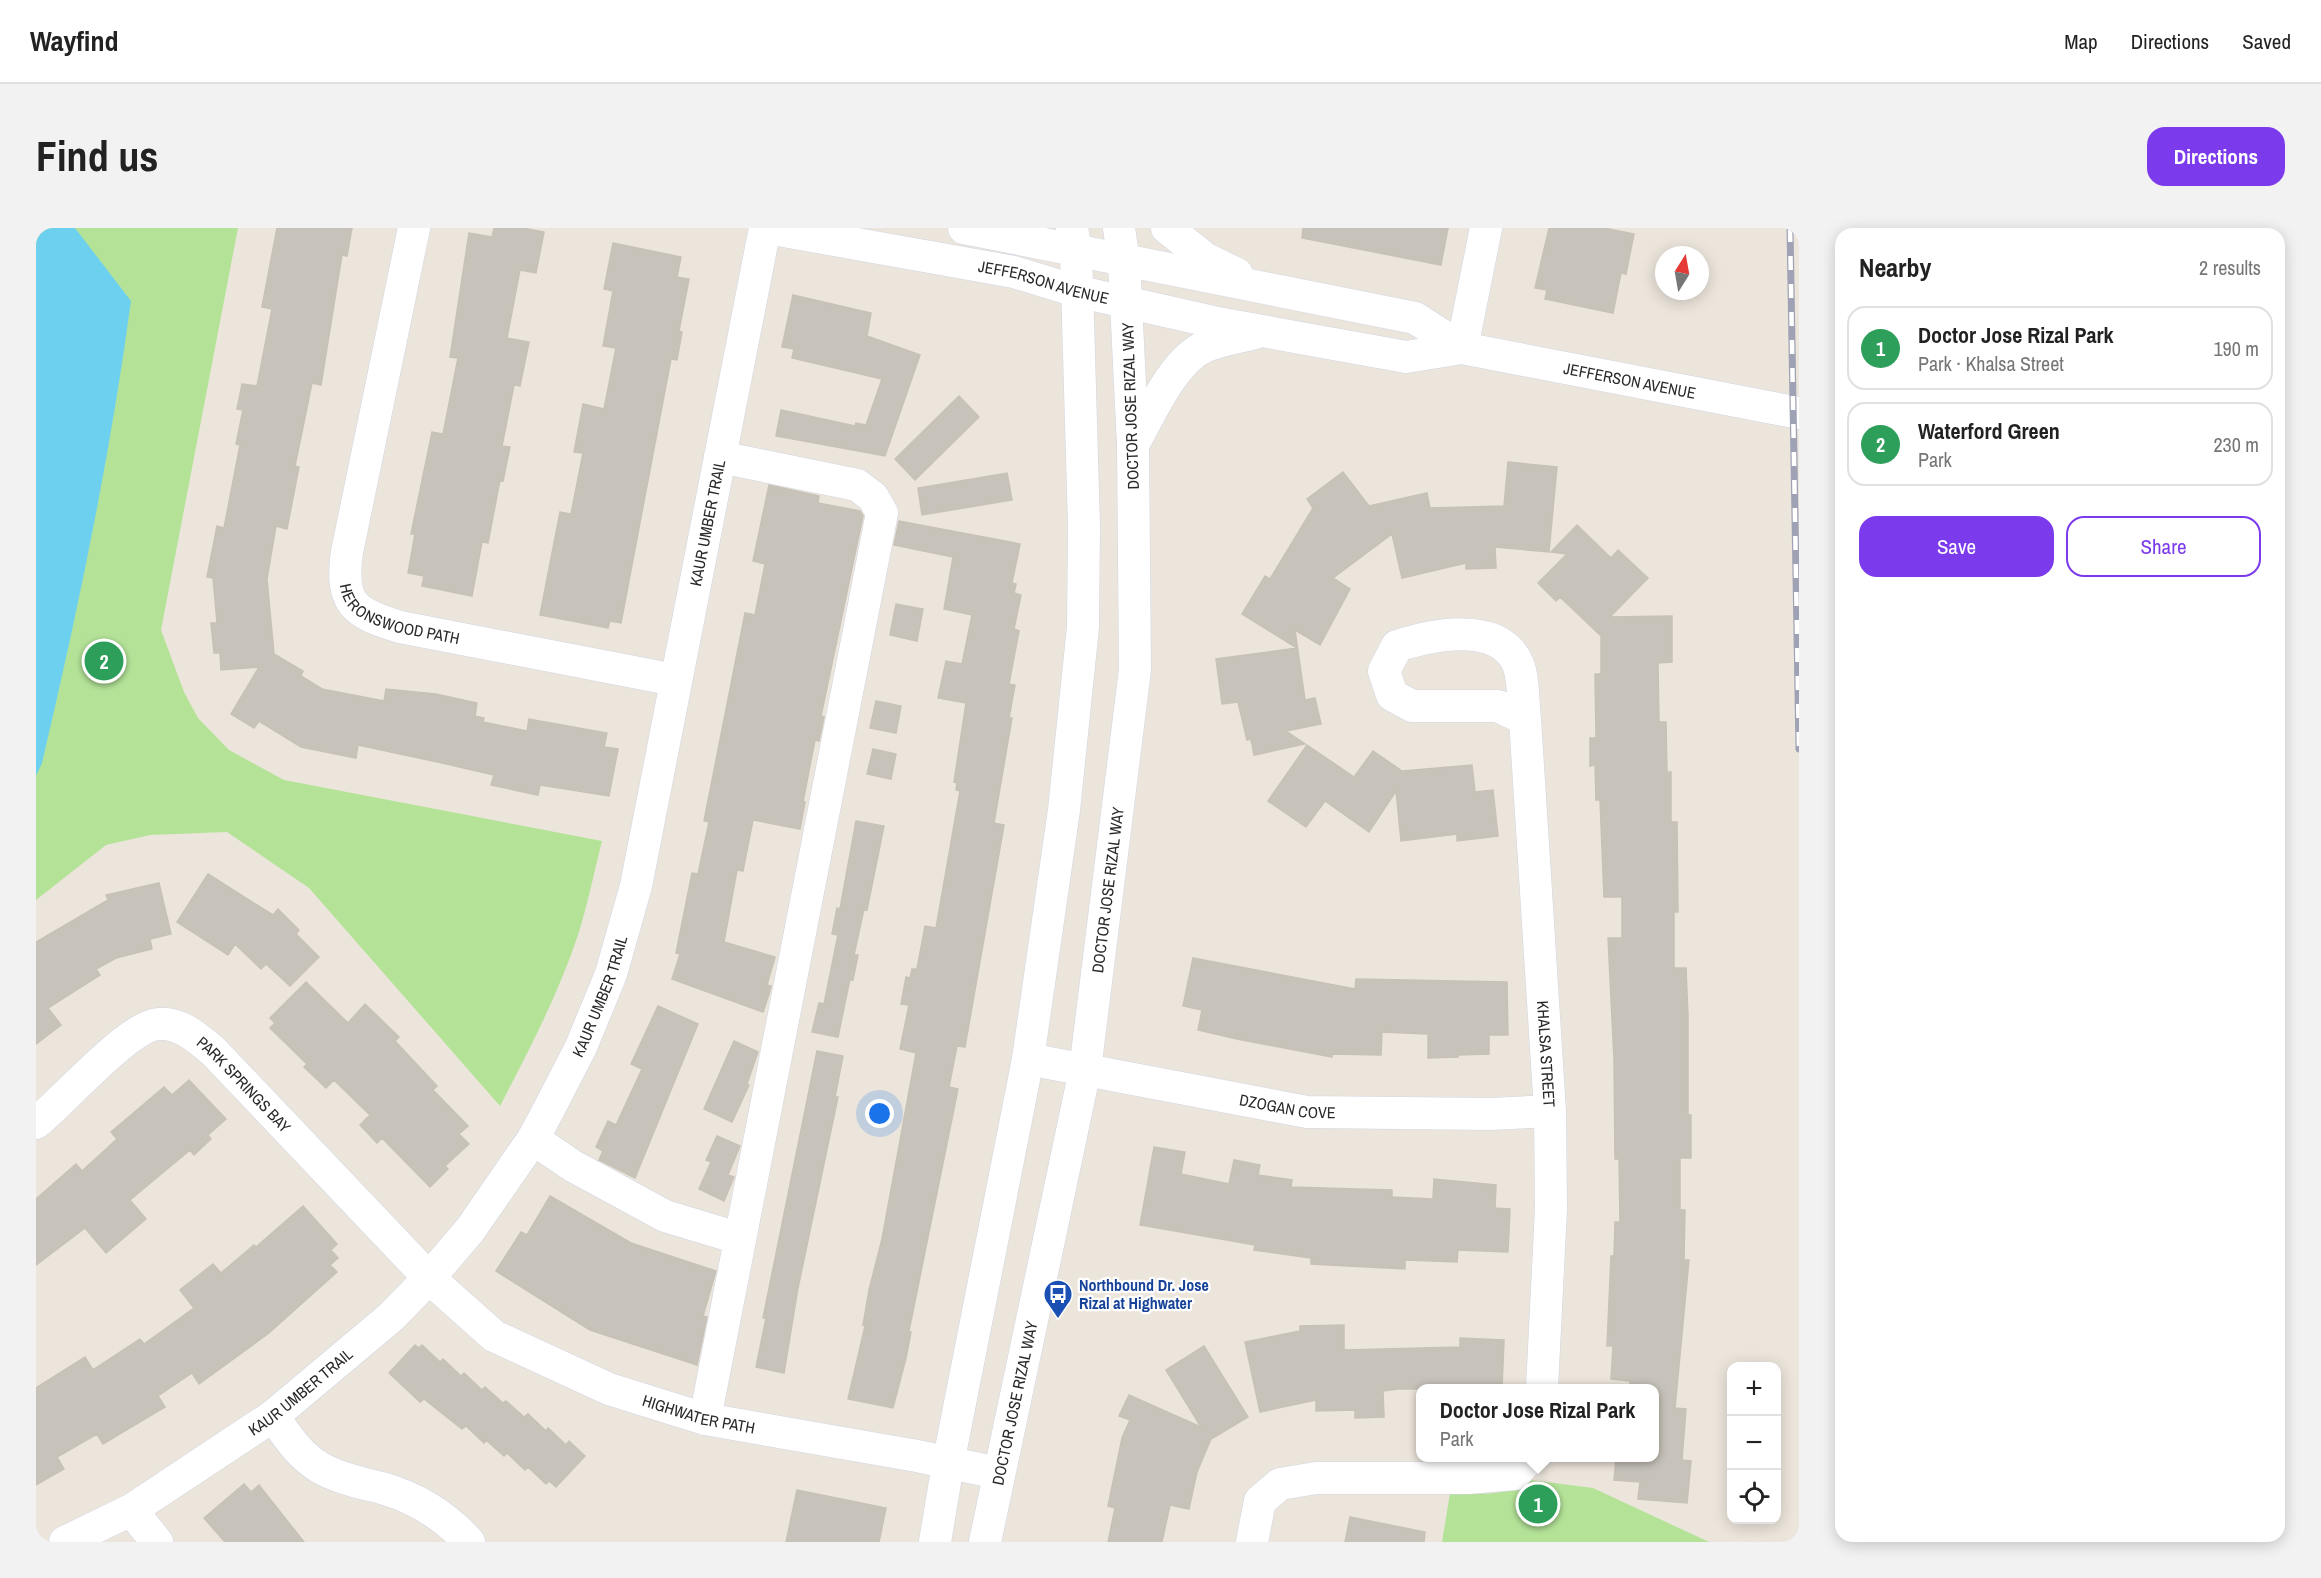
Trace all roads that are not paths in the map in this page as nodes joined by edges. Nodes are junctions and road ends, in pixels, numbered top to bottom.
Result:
1 (414, 228) edge
2 (766, 228) edge
3 (964, 228) edge
4 (1119, 228) edge
5 (1167, 228) edge
6 (1486, 228) edge
7 (1074, 240) edge
8 (1124, 262) junction
9 (1271, 290) junction
10 (1076, 291) junction
11 (1125, 302) junction
12 (1264, 331) junction
13 (1462, 348) junction
14 (1799, 413) edge
15 (1133, 445) junction
16 (720, 458) junction
17 (675, 680) junction
18 (1525, 719) dead end
19 (1028, 1059) junction
20 (1085, 1070) junction
21 (1551, 1111) junction
22 (36, 1123) edge
23 (533, 1139) junction
24 (738, 1238) junction
25 (429, 1278) junction
26 (1542, 1384) edge
27 (273, 1416) junction
28 (705, 1419) junction
29 (1526, 1462) edge
30 (948, 1464) junction
31 (998, 1473) junction
32 (131, 1510) junction
33 (65, 1542) edge
34 (157, 1542) edge
35 (469, 1542) edge
36 (935, 1542) edge
37 (985, 1542) edge
38 (1252, 1542) edge

1 - 17 street, HERONSWOOD PATH
2 - 10 street, JEFFERSON AVENUE
2 - 16 street, KAUR UMBER TRAIL
3 - 7 street, JEFFERSON AVENUE
4 - 8 street, DOCTOR JOSE RIZAL WAY
5 - 9 street
6 - 13 street
7 - 8 street, JEFFERSON AVENUE
7 - 10 street
8 - 9 street, JEFFERSON AVENUE
8 - 11 street, DOCTOR JOSE RIZAL WAY
9 - 13 street, JEFFERSON AVENUE
10 - 11 street, JEFFERSON AVENUE
10 - 19 street
11 - 12 street, JEFFERSON AVENUE
11 - 15 street, DOCTOR JOSE RIZAL WAY
12 - 13 street, JEFFERSON AVENUE
12 - 15 street
13 - 14 street, JEFFERSON AVENUE
15 - 20 street, DOCTOR JOSE RIZAL WAY
16 - 17 street, KAUR UMBER TRAIL
16 - 24 street
17 - 23 street, KAUR UMBER TRAIL
18 - 21 street, KHALSA STREET
19 - 20 street, DZOGAN COVE
19 - 30 street
20 - 21 street, DZOGAN COVE
20 - 31 street, DOCTOR JOSE RIZAL WAY
21 - 26 street, KHALSA STREET
22 - 25 street, PARK SPRINGS BAY
23 - 24 street
23 - 25 street, KAUR UMBER TRAIL
24 - 28 street
25 - 27 street, KAUR UMBER TRAIL
25 - 28 street, HIGHWATER PATH
27 - 32 street, KAUR UMBER TRAIL
27 - 35 street
28 - 30 street, HIGHWATER PATH
29 - 38 street
30 - 31 street, HIGHWATER PATH
30 - 36 street
31 - 37 street, DOCTOR JOSE RIZAL WAY
32 - 33 street, KAUR UMBER TRAIL
32 - 34 street

